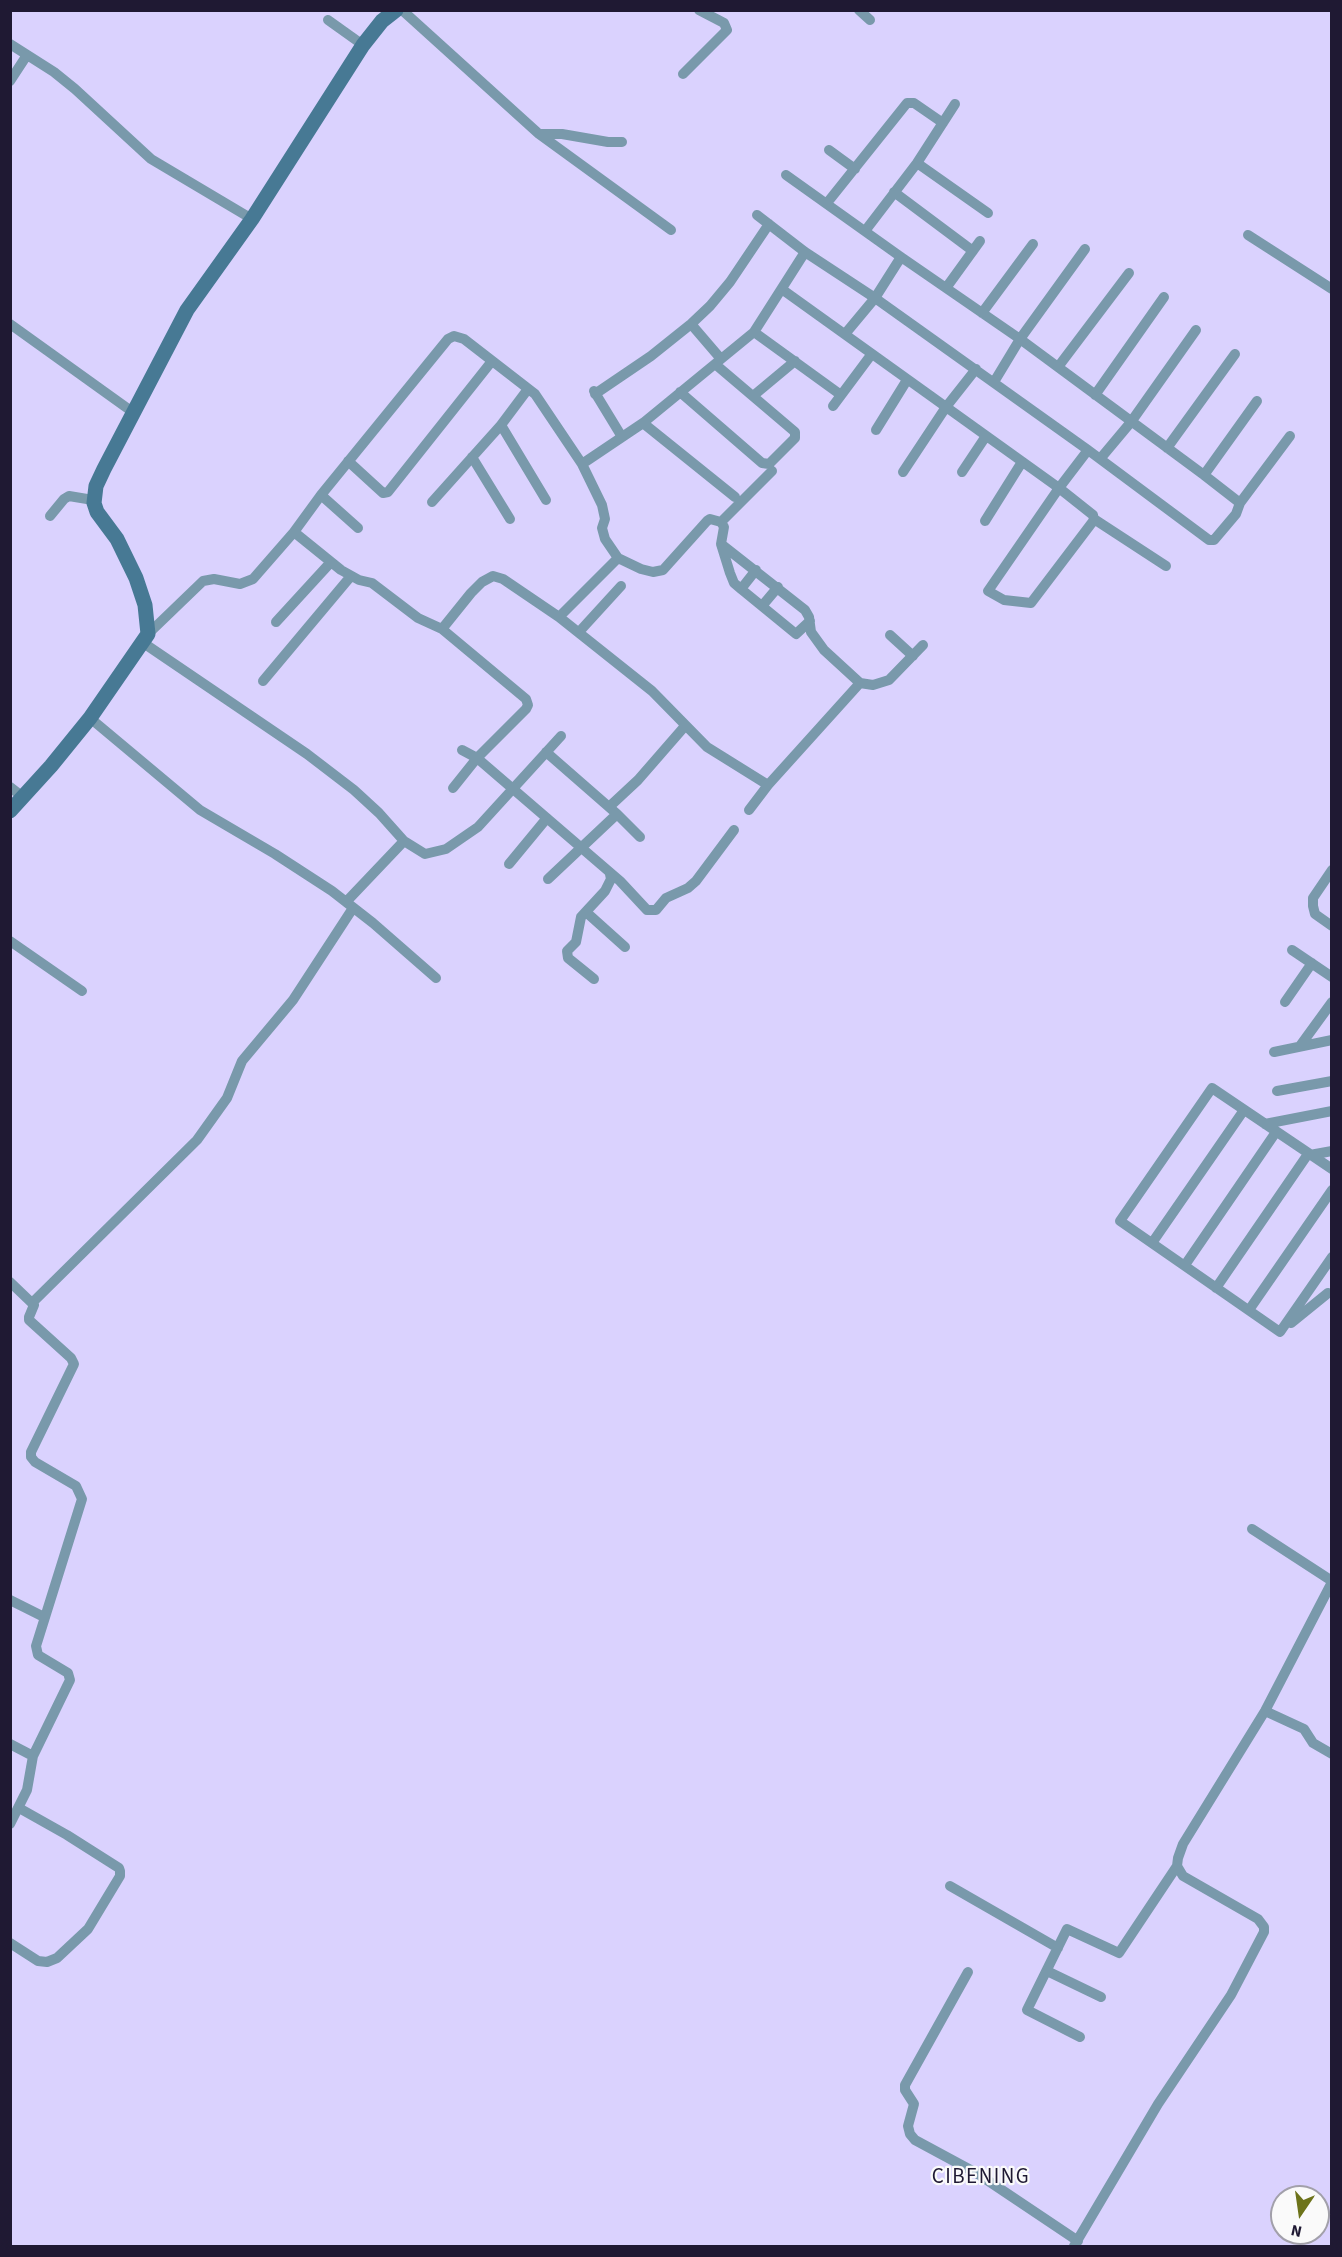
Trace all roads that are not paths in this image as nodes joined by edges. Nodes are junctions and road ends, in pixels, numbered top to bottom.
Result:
1 (396, 10) edge
2 (402, 10) edge
3 (699, 10) edge
4 (859, 10) edge
5 (328, 20) dead end
6 (870, 20) dead end
7 (10, 44) edge
8 (363, 45) junction
9 (27, 55) junction
10 (683, 74) dead end
11 (10, 81) edge
12 (955, 104) dead end
13 (943, 123) junction
14 (539, 134) junction
15 (622, 142) dead end
16 (829, 150) dead end
17 (917, 163) junction
18 (855, 169) junction
19 (786, 175) dead end
20 (894, 192) junction
21 (827, 203) junction
22 (988, 213) dead end
23 (757, 215) dead end
24 (252, 219) junction
25 (769, 224) junction
26 (671, 230) dead end
27 (865, 231) junction
28 (1248, 235) dead end
29 (980, 241) dead end
30 (1033, 244) dead end
31 (1084, 249) dead end
32 (973, 251) junction
33 (805, 252) junction
34 (901, 258) junction
35 (1129, 273) dead end
36 (946, 288) junction
37 (1332, 289) edge
38 (783, 290) junction
39 (1164, 297) dead end
40 (875, 298) junction
41 (982, 313) junction
42 (10, 324) edge
43 (692, 324) junction
44 (1196, 330) dead end
45 (753, 332) junction
46 (845, 334) junction
47 (1020, 339) junction
48 (1235, 354) dead end
49 (871, 355) junction
50 (492, 361) junction
51 (718, 361) junction
52 (795, 361) junction
53 (1058, 367) junction
54 (976, 369) junction
55 (907, 380) junction
56 (994, 382) junction
57 (528, 389) junction
58 (680, 392) junction
59 (841, 395) junction
60 (1095, 395) junction
61 (753, 396) junction
62 (1257, 401) dead end
63 (833, 406) dead end
64 (946, 407) junction
65 (134, 413) junction
66 (1131, 422) junction
67 (643, 423) junction
68 (501, 425) junction
69 (876, 430) dead end
70 (986, 436) junction
71 (1290, 436) dead end
72 (622, 437) junction
73 (1167, 448) junction
74 (1088, 450) junction
75 (472, 458) junction
76 (1100, 459) junction
77 (348, 460) junction
78 (1022, 462) junction
79 (582, 464) junction
80 (772, 471) dead end
81 (903, 472) dead end
82 (962, 472) dead end
83 (1204, 475) junction
84 (1059, 488) junction
85 (321, 495) junction
86 (735, 497) dead end
87 (93, 500) junction
88 (546, 500) dead end
89 (432, 502) dead end
90 (1240, 504) junction
91 (50, 516) dead end
92 (510, 519) dead end
93 (1094, 519) junction
94 (985, 521) dead end
95 (721, 522) junction
96 (358, 528) dead end
97 (294, 532) junction
98 (721, 544) junction
99 (618, 558) junction
100 (331, 562) junction
101 (1166, 566) dead end
102 (756, 570) junction
103 (351, 576) junction
104 (621, 586) dead end
105 (778, 587) junction
106 (741, 589) junction
107 (762, 606) junction
108 (560, 616) junction
109 (810, 621) junction
110 (276, 622) dead end
111 (442, 630) junction
112 (579, 632) junction
113 (890, 635) dead end
114 (145, 638) junction
115 (923, 645) dead end
116 (913, 656) junction
117 (263, 681) dead end
118 (860, 683) junction
119 (90, 718) junction
120 (685, 726) junction
121 (561, 736) dead end
122 (462, 750) dead end
123 (546, 752) junction
124 (477, 758) junction
125 (768, 785) junction
126 (453, 788) dead end
127 (512, 788) junction
128 (17, 792) edge
129 (749, 810) dead end
130 (10, 811) edge
131 (613, 811) junction
132 (547, 818) junction
133 (734, 830) dead end
134 (640, 837) dead end
135 (404, 841) junction
136 (580, 849) junction
137 (508, 864) dead end
138 (1332, 870) edge
139 (610, 874) junction
140 (548, 879) dead end
141 (350, 905) junction
142 (586, 912) junction
143 (1332, 926) edge
144 (10, 941) edge
145 (625, 947) dead end
146 (1292, 950) dead end
147 (1312, 963) junction
148 (1332, 977) edge
149 (436, 978) dead end
150 (594, 979) dead end
151 (82, 991) dead end
152 (1285, 1002) dead end
153 (1332, 1002) edge
154 (1332, 1040) edge
155 (1300, 1046) junction
156 (1274, 1052) dead end
157 (1332, 1081) edge
158 (1277, 1091) dead end
159 (1244, 1110) junction
160 (1332, 1110) edge
161 (1265, 1124) junction
162 (1276, 1132) junction
163 (1332, 1151) edge
164 (1309, 1154) junction
165 (1332, 1169) edge
166 (1332, 1190) edge
167 (1152, 1243) junction
168 (1332, 1257) edge
169 (1185, 1266) junction
170 (10, 1282) edge
171 (1314, 1283) junction
172 (1216, 1288) junction
173 (1330, 1294) edge
174 (32, 1303) junction
175 (1249, 1310) junction
176 (1280, 1332) junction
177 (1252, 1529) dead end
178 (1332, 1581) edge
179 (10, 1600) edge
180 (44, 1617) junction
181 (1265, 1711) junction
182 (10, 1744) edge
183 (1332, 1754) edge
184 (33, 1756) junction
185 (19, 1808) junction
186 (10, 1824) edge
187 (1177, 1866) junction
188 (951, 1886) dead end
189 (10, 1943) edge
190 (1058, 1948) junction
191 (1047, 1971) junction
192 (968, 1972) dead end
193 (1101, 1997) dead end
194 (1080, 2037) dead end
195 (1076, 2244) edge

1 - 8 street
2 - 14 street
3 - 10 street
4 - 6 street
5 - 8 street
7 - 9 street
8 - 24 street
9 - 11 street
9 - 24 street
12 - 13 street
13 - 17 street
13 - 18 street
14 - 15 street
14 - 26 street
16 - 18 street
17 - 20 street
17 - 22 street
18 - 21 street
19 - 21 street
20 - 27 street
20 - 32 street
21 - 27 street
23 - 25 street
24 - 65 street
25 - 33 street
25 - 43 street
27 - 34 street
28 - 37 street
29 - 32 street
30 - 41 street
31 - 47 street
32 - 36 street
33 - 38 street
33 - 40 street
34 - 36 street
34 - 40 street
35 - 53 street
36 - 41 street
38 - 45 street
38 - 46 street
39 - 60 street
40 - 46 street
40 - 54 street
41 - 47 street
42 - 65 street
43 - 51 street
43 - 72 street
44 - 66 street
45 - 51 street
45 - 52 street
46 - 49 street
47 - 53 street
47 - 56 street
48 - 73 street
49 - 55 street
49 - 59 street
50 - 57 street
50 - 77 street
50 - 77 street
51 - 58 street
51 - 61 street
52 - 59 street
52 - 61 street
53 - 60 street
54 - 56 street
54 - 64 street
55 - 64 street
55 - 69 street
56 - 74 street
57 - 68 street
57 - 79 street
58 - 61 street
58 - 67 street
59 - 63 street
60 - 66 street
62 - 83 street
64 - 70 street
64 - 81 street
65 - 87 street
66 - 73 street
66 - 76 street
67 - 72 street
67 - 86 street
68 - 75 street
68 - 88 street
70 - 78 street
70 - 82 street
71 - 90 street
72 - 79 street
73 - 83 street
74 - 76 street
74 - 84 street
75 - 89 street
75 - 92 street
76 - 90 street
77 - 85 street
78 - 84 street
78 - 94 street
79 - 99 street
80 - 95 street
83 - 90 street
84 - 93 street
84 - 93 street
85 - 96 street
85 - 97 street
87 - 91 street
87 - 114 street
93 - 101 street
95 - 98 street
95 - 99 street
97 - 100 street
97 - 114 street
98 - 102 street
98 - 106 street
99 - 108 street
100 - 103 street
100 - 110 street
102 - 105 street
102 - 106 street
103 - 111 street
103 - 117 street
104 - 112 street
105 - 107 street
105 - 109 street
106 - 107 street
107 - 109 street
108 - 111 street
108 - 112 street
109 - 118 street
111 - 124 street
112 - 120 street
113 - 116 street
114 - 119 street
114 - 135 street
115 - 116 street
116 - 118 street
118 - 125 street
119 - 128 street
119 - 141 street
120 - 125 street
120 - 131 street
121 - 123 street
122 - 124 street
123 - 127 street
123 - 131 street
124 - 126 street
124 - 127 street
125 - 129 street
127 - 132 street
127 - 135 street
128 - 130 street
131 - 134 street
131 - 136 street
132 - 136 street
132 - 137 street
133 - 139 street
135 - 141 street
136 - 139 street
136 - 140 street
138 - 143 street
139 - 142 street
141 - 149 street
141 - 174 street
142 - 145 street
142 - 150 street
144 - 151 street
146 - 147 street
147 - 148 street
147 - 152 street
153 - 155 street
154 - 155 street
155 - 156 street
157 - 158 street
159 - 161 street
159 - 167 street
159 - 167 street
160 - 161 street
161 - 162 street
162 - 164 street
162 - 169 street
163 - 164 street
164 - 165 street
164 - 172 street
166 - 175 street
167 - 169 street
168 - 171 street
169 - 172 street
170 - 174 street
171 - 173 street
171 - 176 street
172 - 175 street
173 - 176 street
174 - 180 street
175 - 176 street
177 - 178 street
178 - 181 street
179 - 180 street
180 - 184 street
181 - 183 street
181 - 187 street
182 - 184 street
184 - 185 street
185 - 186 street
185 - 189 street
187 - 190 street
187 - 195 street
188 - 190 street
190 - 191 street
191 - 193 street
191 - 194 street
192 - 195 street

